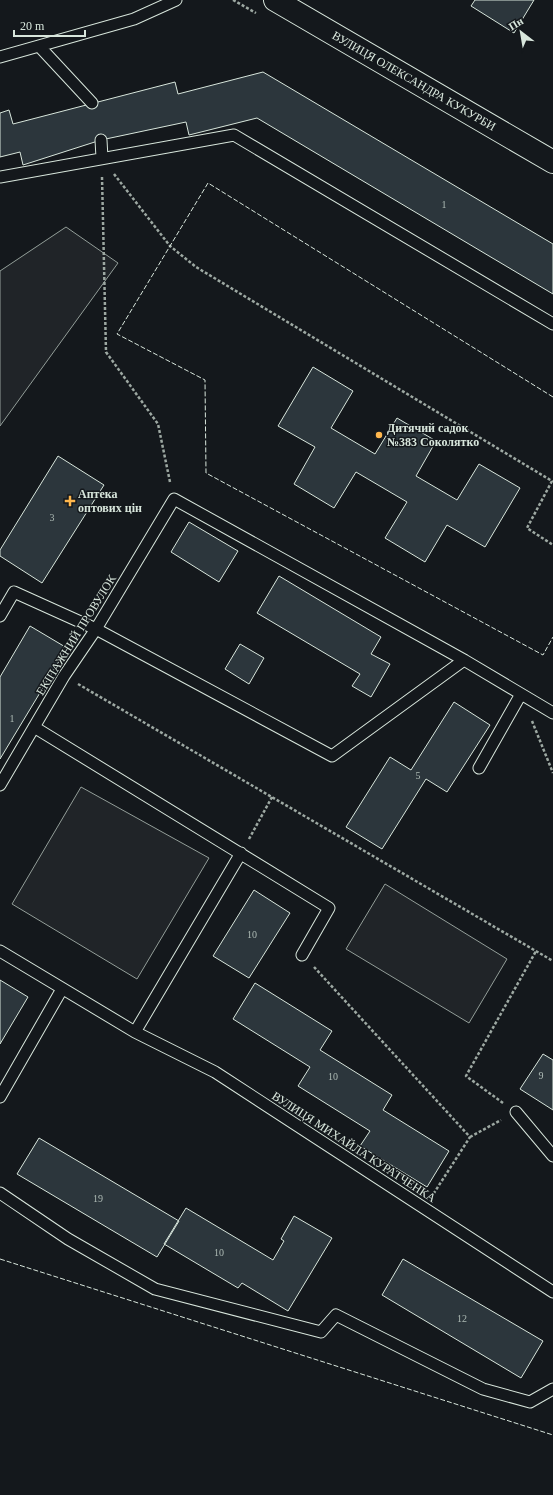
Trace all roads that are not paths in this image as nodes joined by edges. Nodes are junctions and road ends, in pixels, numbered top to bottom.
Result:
1 (176, 0) edge
2 (275, 0) edge
3 (39, 46) junction
4 (0, 58) edge
5 (92, 103) dead end
6 (101, 140) dead end
7 (102, 158) junction
8 (553, 162) edge
9 (0, 177) edge
10 (553, 324) edge
11 (0, 616) edge
12 (96, 629) junction
13 (464, 660) junction
14 (521, 694) junction
15 (553, 713) edge
16 (34, 727) junction
17 (479, 768) dead end
18 (0, 785) edge
19 (241, 853) junction
20 (0, 951) edge
21 (302, 955) road end
22 (62, 988) junction
23 (135, 1032) junction
24 (0, 1097) edge
25 (516, 1112) road end
26 (553, 1156) edge
27 (0, 1193) edge
28 (552, 1290) edge
29 (553, 1389) edge

1 - 3 lane
2 - 8 street, ВУЛИЦЯ ОЛЕКСАНДРА КУКУРБИ
3 - 4 lane
3 - 5 lane
6 - 7 lane
7 - 9 lane
7 - 10 lane
11 - 12 lane
12 - 13 lane
12 - 13 lane, ЕКІПАЖНИЙ ПРОВУЛОК
12 - 16 lane, ЕКІПАЖНИЙ ПРОВУЛОК
13 - 14 lane
14 - 15 lane
14 - 17 lane
16 - 18 lane, ЕКІПАЖНИЙ ПРОВУЛОК
16 - 19 lane
19 - 21 lane
19 - 23 lane
20 - 22 lane, ВУЛИЦЯ МИХАЙЛА КУРАТЧЕНКА
22 - 23 lane, ВУЛИЦЯ МИХАЙЛА КУРАТЧЕНКА
22 - 24 lane
23 - 28 lane, ВУЛИЦЯ МИХАЙЛА КУРАТЧЕНКА
25 - 26 lane
27 - 29 lane

